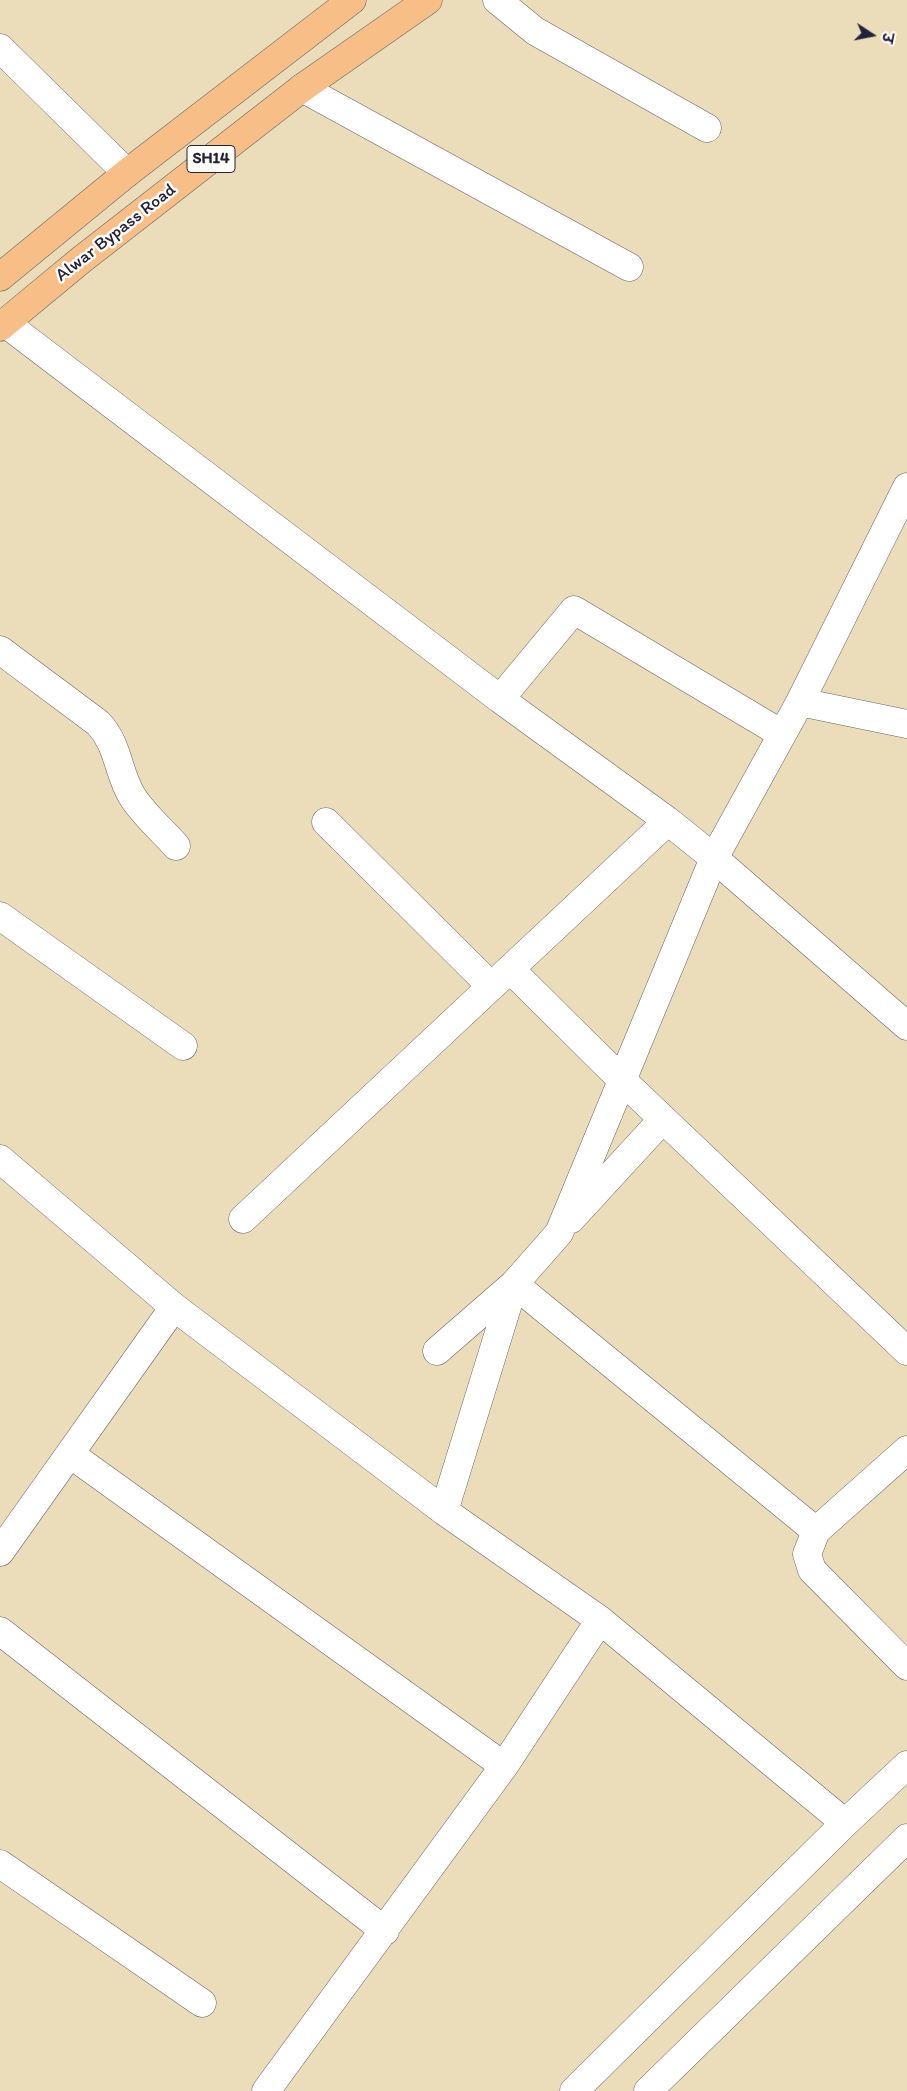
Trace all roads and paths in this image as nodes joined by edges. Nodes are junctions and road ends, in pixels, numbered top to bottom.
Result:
1 (352, 0) edge
2 (428, 0) edge
3 (497, 0) edge
4 (0, 48) edge
5 (302, 88) junction
6 (706, 128) dead end
7 (126, 173) junction
8 (629, 267) dead end
9 (0, 277) edge
10 (2, 325) edge
11 (907, 487) edge
12 (0, 650) edge
13 (500, 699) junction
14 (800, 702) junction
15 (907, 724) edge
16 (782, 734) junction
17 (668, 821) junction
18 (326, 822) dead end
19 (176, 846) dead end
20 (714, 858) junction
21 (0, 916) edge
22 (501, 977) junction
23 (904, 1014) edge
24 (183, 1046) dead end
25 (622, 1080) junction
26 (663, 1119) junction
27 (0, 1159) edge
28 (243, 1219) dead end
29 (559, 1233) junction
30 (514, 1284) junction
31 (174, 1307) junction
32 (437, 1351) dead end
33 (907, 1351) edge
34 (907, 1450) edge
35 (70, 1454) junction
36 (444, 1511) junction
37 (816, 1531) junction
38 (0, 1552) edge
39 (600, 1620) junction
40 (0, 1631) edge
41 (907, 1666) edge
42 (907, 1765) edge
43 (504, 1766) junction
44 (845, 1823) junction
45 (907, 1838) edge
46 (0, 1864) edge
47 (385, 1931) junction
48 (202, 2003) dead end
49 (266, 2091) edge
50 (574, 2091) edge
51 (648, 2091) edge

1 - 7 main road, SH14
2 - 5 main road, Alwar Bypass Road / SH14
3 - 6 street
4 - 7 street
5 - 8 street
5 - 10 main road, Alwar Bypass Road / SH14
7 - 9 main road, SH14
10 - 13 street
11 - 14 street
12 - 19 street
13 - 16 street
13 - 17 street
14 - 15 street
14 - 16 street
16 - 20 street
17 - 20 street
17 - 22 street
18 - 22 street
20 - 23 street
20 - 25 street
21 - 24 street
22 - 25 street
22 - 28 street
25 - 26 street
25 - 29 street
26 - 29 street
26 - 33 street
27 - 31 street
29 - 30 street
30 - 32 street
30 - 36 street
30 - 37 street
31 - 35 street
31 - 36 street
34 - 37 street
35 - 38 street
35 - 43 street
36 - 39 street
37 - 41 street
39 - 43 street
39 - 44 street
40 - 47 street
42 - 44 street
43 - 47 street
44 - 50 street
45 - 51 street
46 - 48 street
47 - 49 street

